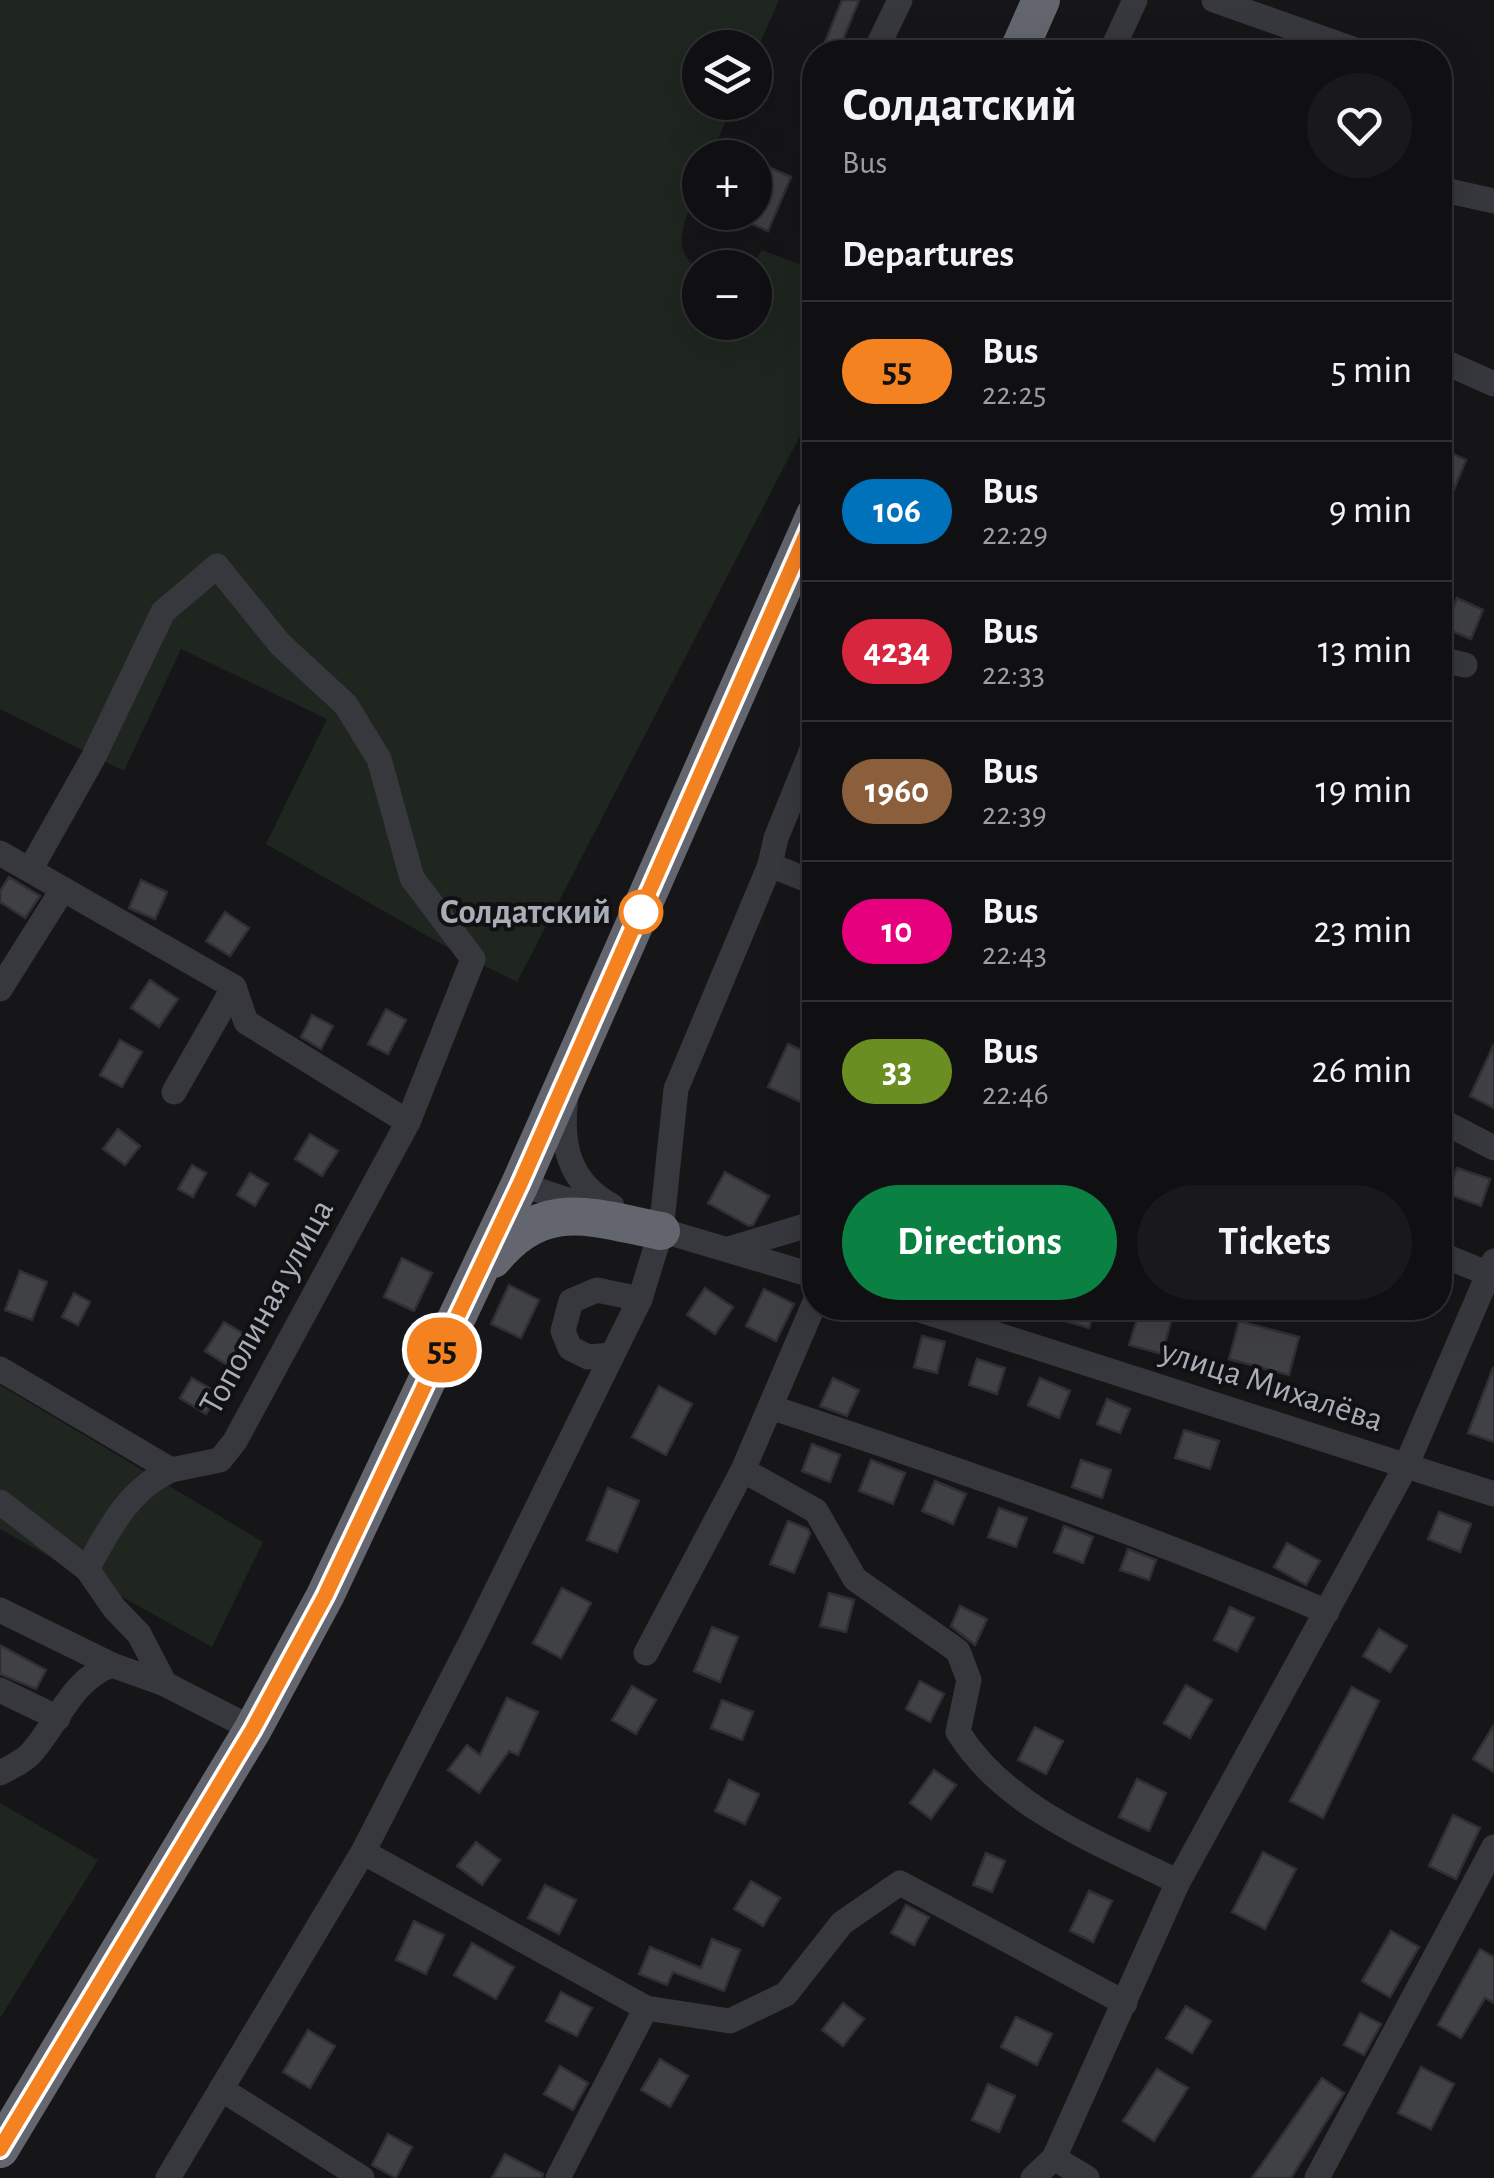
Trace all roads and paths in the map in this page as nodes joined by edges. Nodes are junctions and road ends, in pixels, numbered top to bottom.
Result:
1 (900, 0) edge
2 (1042, 0) edge
3 (1135, 0) edge
4 (1214, 0) edge
5 (880, 40) edge
6 (1024, 40) edge
7 (1117, 40) edge
8 (1327, 40) edge
9 (1452, 191) edge
10 (1494, 200) edge
11 (1452, 365) edge
12 (1494, 384) edge
13 (802, 544) edge
14 (802, 774) edge
15 (0, 853) edge
16 (770, 865) junction
17 (30, 870) junction
18 (802, 878) edge
19 (63, 889) junction
20 (234, 987) junction
21 (0, 989) edge
22 (568, 1075) junction
23 (174, 1092) dead end
24 (408, 1122) junction
25 (1452, 1126) edge
26 (1494, 1148) edge
27 (520, 1184) junction
28 (802, 1227) edge
29 (661, 1231) junction
30 (728, 1249) junction
31 (1452, 1257) edge
32 (1491, 1268) edge
33 (802, 1272) edge
34 (473, 1285) junction
35 (640, 1299) junction
36 (807, 1320) edge
37 (951, 1320) edge
38 (612, 1356) junction
39 (0, 1369) edge
40 (770, 1407) junction
41 (1406, 1466) junction
42 (172, 1470) junction
43 (743, 1470) junction
44 (1494, 1494) edge
45 (0, 1502) edge
46 (86, 1568) junction
47 (0, 1610) edge
48 (1327, 1612) junction
49 (646, 1653) dead end
50 (112, 1665) junction
51 (165, 1684) junction
52 (0, 1690) edge
53 (58, 1718) junction
54 (253, 1729) junction
55 (0, 1773) edge
56 (1494, 1846) edge
57 (362, 1852) junction
58 (1178, 1882) junction
59 (1125, 2003) junction
60 (646, 2008) junction
61 (221, 2089) junction
62 (0, 2149) edge
63 (1054, 2158) junction
64 (168, 2178) edge
65 (362, 2178) edge
66 (558, 2178) edge
67 (1033, 2178) edge
68 (1087, 2178) edge
69 (1317, 2178) edge

1 - 5 street
2 - 6 highway
3 - 7 street
4 - 8 street
9 - 10 street
11 - 12 street
13 - 22 highway
14 - 16 street
15 - 17 street
16 - 18 street
16 - 29 street
17 - 19 street
17 - 24 street, Тополиная улица
19 - 20 street
19 - 21 street
20 - 23 street
20 - 24 street
22 - 27 highway
22 - 29 street
24 - 42 street, Тополиная улица
25 - 26 street
27 - 29 street
27 - 34 highway
28 - 30 street
29 - 30 street
29 - 34 highway
29 - 35 street
30 - 33 street
31 - 32 street
32 - 41 street
34 - 54 highway
35 - 38 street
35 - 38 street
36 - 40 street
37 - 41 street, улица Михалёва
38 - 57 street
39 - 42 street
40 - 43 street
40 - 48 street
41 - 44 street, улица Михалёва
41 - 48 street
42 - 46 street
43 - 49 street
43 - 58 street
45 - 46 street
46 - 51 street
47 - 50 street
48 - 58 street
50 - 51 street
50 - 53 street
51 - 54 street
52 - 53 street
53 - 55 street
54 - 62 highway
56 - 69 street
57 - 60 street
57 - 61 street
58 - 59 street
59 - 60 street
59 - 63 street
60 - 66 street
61 - 64 street
61 - 65 street
63 - 67 street
63 - 68 street

